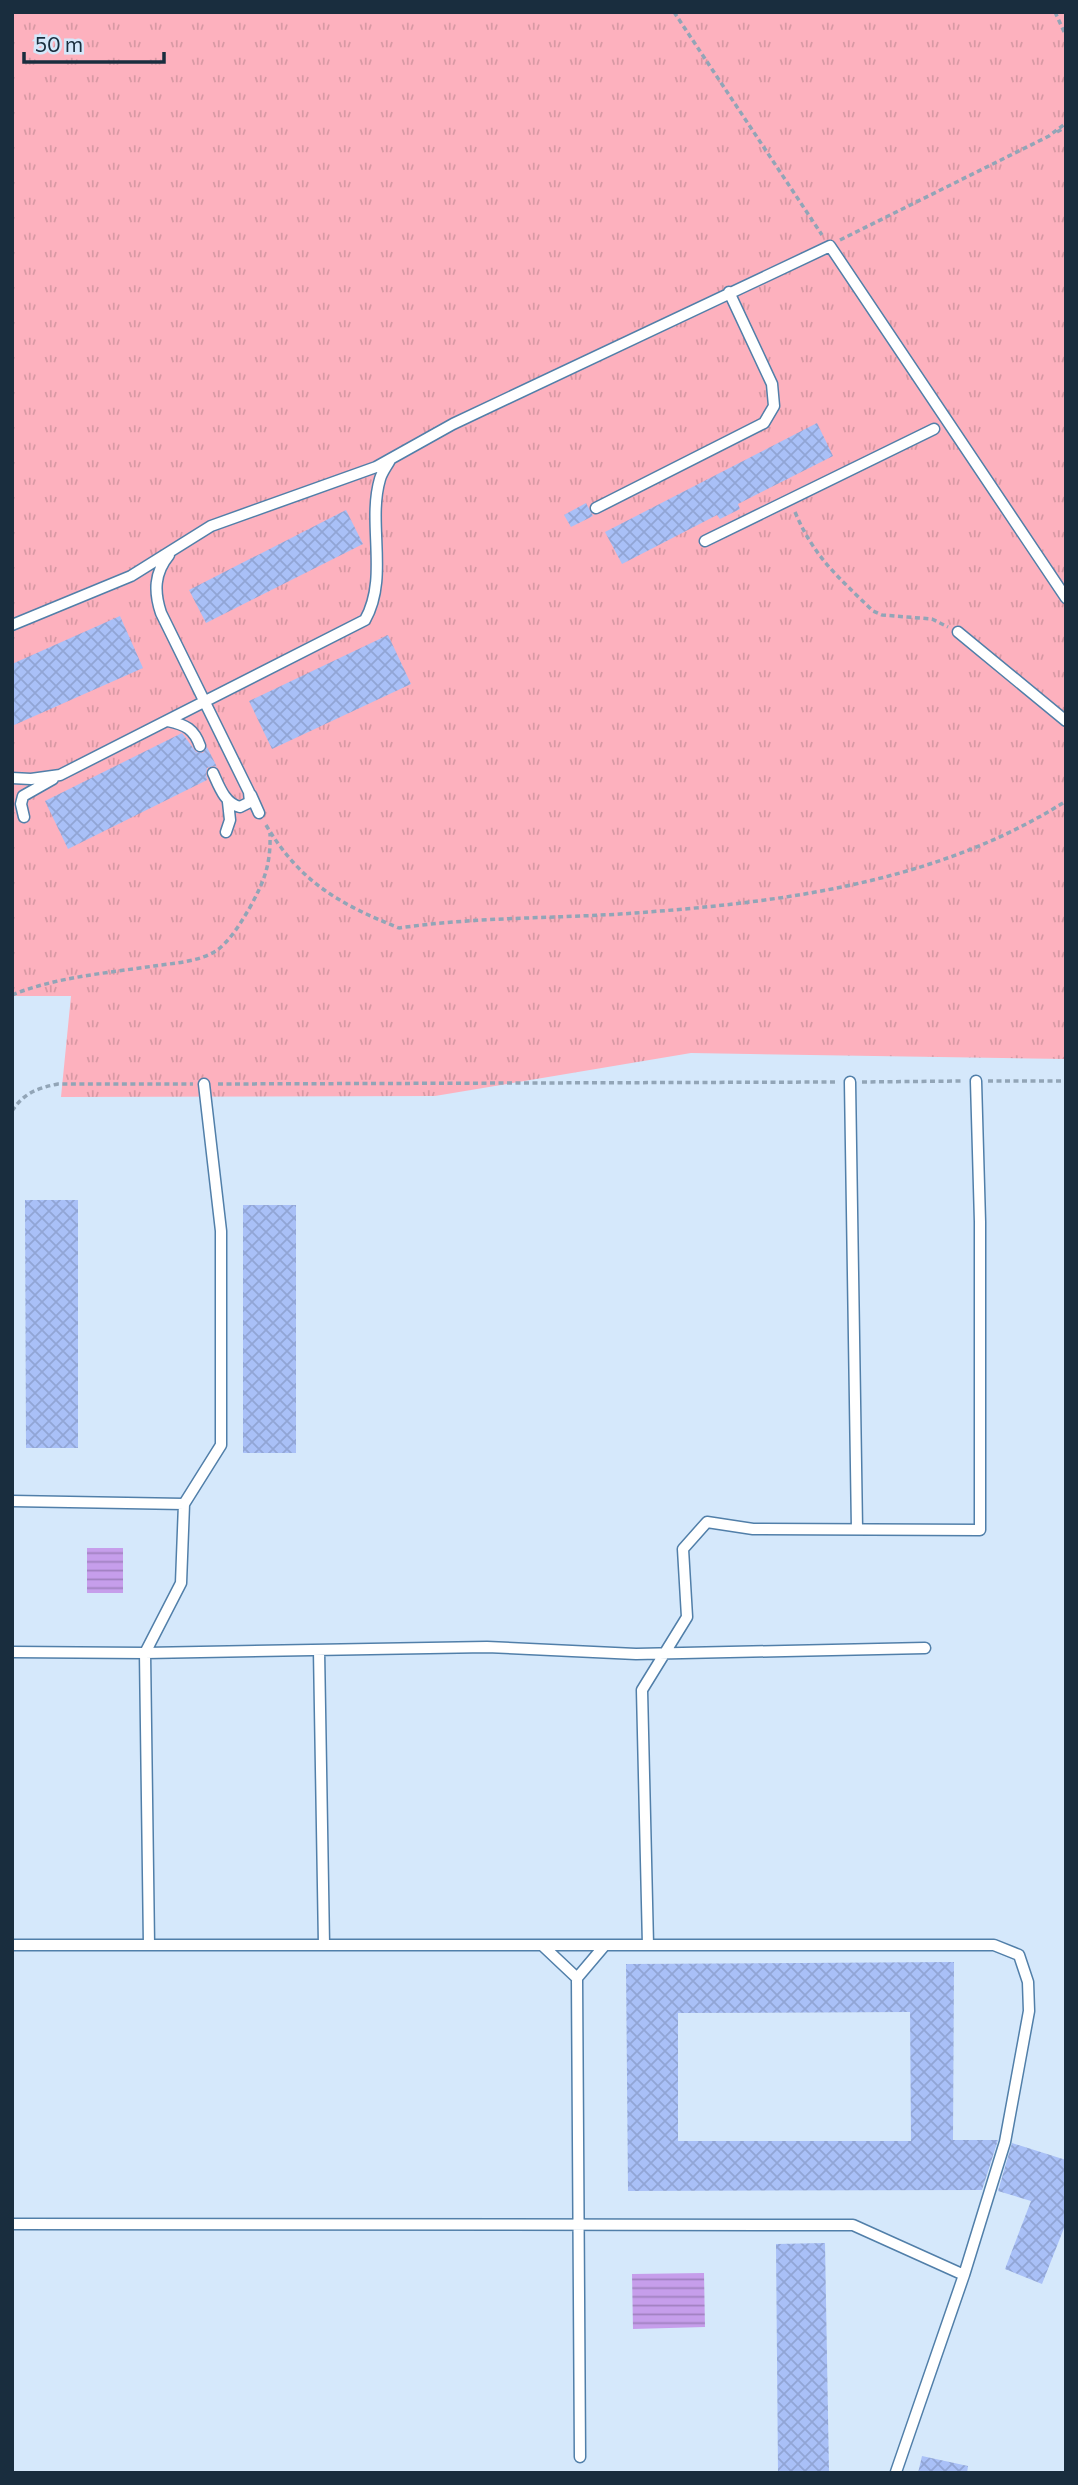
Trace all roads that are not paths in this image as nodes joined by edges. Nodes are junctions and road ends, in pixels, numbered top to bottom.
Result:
1 (729, 292) junction
2 (934, 429) dead end
3 (391, 459) junction
4 (596, 508) dead end
5 (705, 541) dead end
6 (178, 545) junction
7 (1066, 598) edge
8 (12, 625) edge
9 (958, 632) road end
10 (206, 702) junction
11 (168, 721) junction
12 (1066, 721) edge
13 (200, 746) dead end
14 (213, 773) dead end
15 (60, 775) junction
16 (12, 778) edge
17 (249, 792) junction
18 (228, 801) junction
19 (259, 813) road end
20 (24, 817) dead end
21 (226, 832) dead end
22 (976, 1081) road end
23 (850, 1082) road end
24 (204, 1084) road end
25 (12, 1502) edge
26 (184, 1504) junction
27 (857, 1529) junction
28 (925, 1648) dead end
29 (319, 1650) junction
30 (12, 1652) edge
31 (145, 1653) junction
32 (663, 1653) junction
33 (12, 1945) edge
34 (149, 1945) junction
35 (324, 1945) junction
36 (542, 1945) junction
37 (605, 1945) junction
38 (648, 1945) junction
39 (577, 1978) junction
40 (12, 2224) edge
41 (578, 2224) junction
42 (964, 2275) junction
43 (580, 2457) dead end
44 (896, 2472) edge

1 - 3 lane
1 - 4 lane
1 - 7 lane
2 - 5 lane
3 - 6 lane
3 - 10 lane
6 - 8 lane
6 - 10 lane
9 - 12 lane
10 - 11 lane
10 - 17 lane
11 - 13 lane
11 - 15 lane
14 - 18 lane
15 - 16 lane
15 - 20 lane
17 - 18 lane
17 - 19 lane
18 - 21 lane
22 - 27 lane
23 - 27 lane
24 - 26 lane
25 - 26 lane
26 - 31 lane
27 - 32 lane
28 - 32 lane
29 - 31 lane
29 - 32 lane
29 - 35 lane
30 - 31 lane
31 - 34 lane
32 - 38 lane
33 - 34 lane
34 - 35 lane
35 - 36 lane
36 - 37 lane
36 - 39 lane
37 - 38 lane
37 - 39 lane
38 - 42 lane
39 - 41 lane
40 - 41 lane
41 - 42 lane
41 - 43 lane
42 - 44 lane

